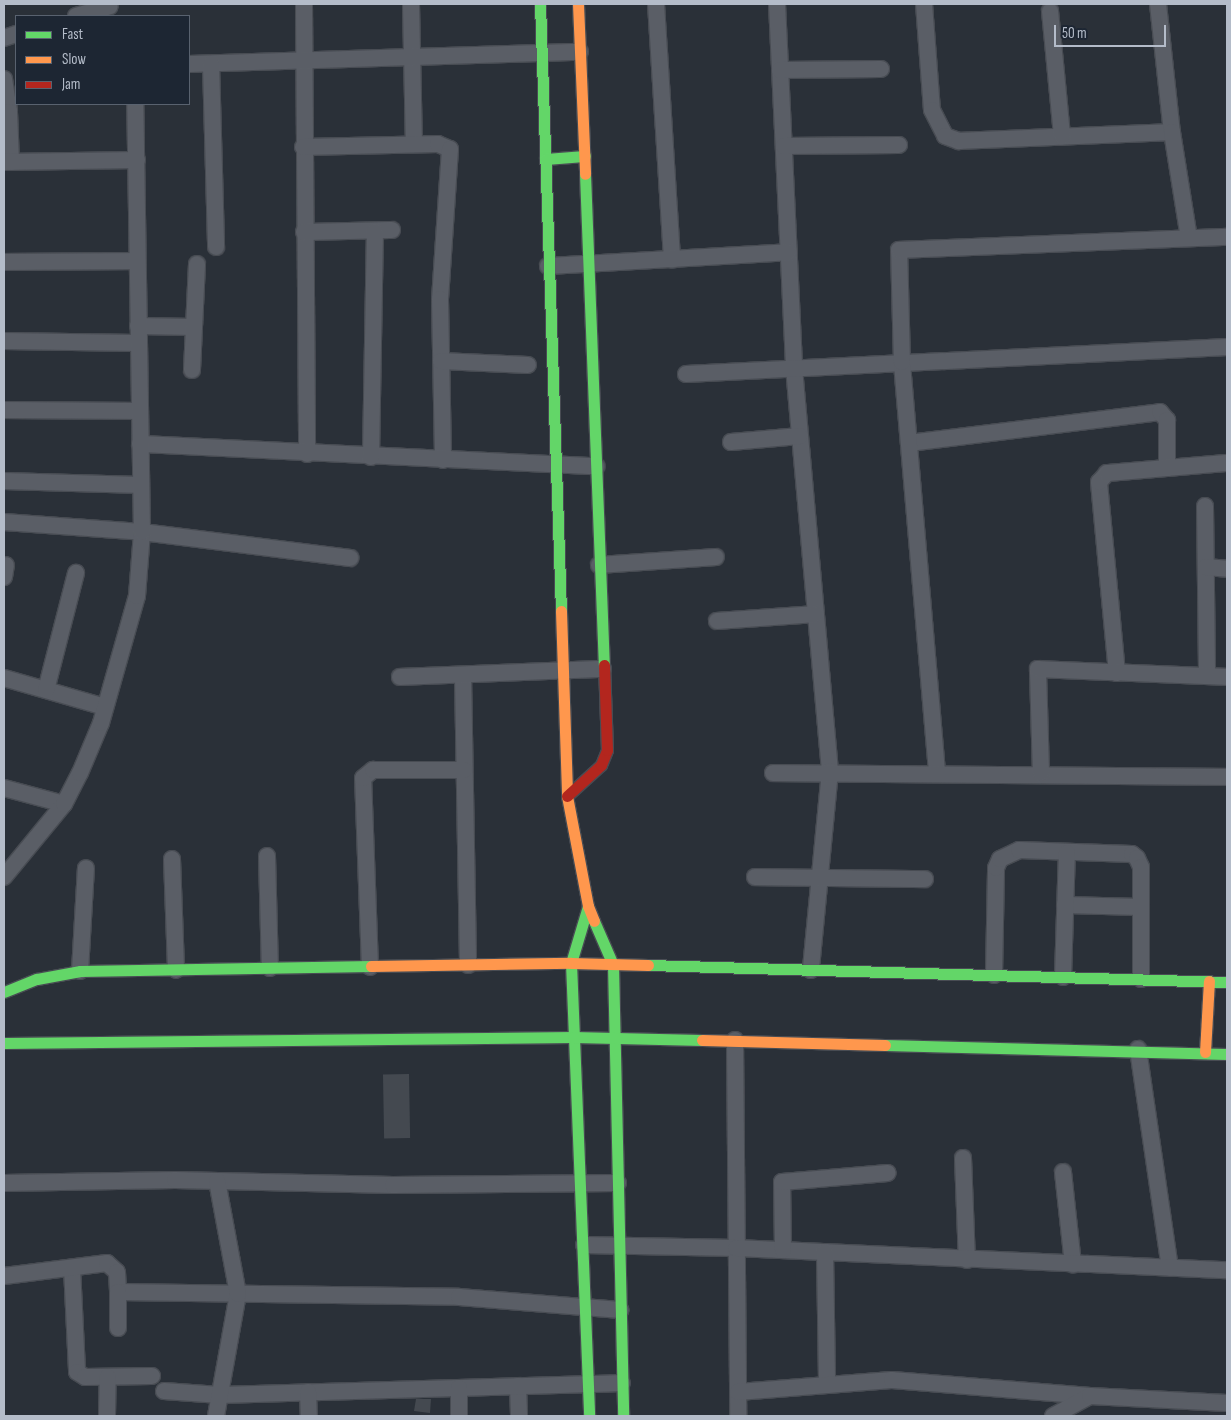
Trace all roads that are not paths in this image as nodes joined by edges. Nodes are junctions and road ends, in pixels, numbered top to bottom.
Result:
1 (304, 4) edge
2 (411, 4) edge
3 (540, 4) edge
4 (578, 4) edge
5 (656, 4) edge
6 (777, 4) edge
7 (924, 4) edge
8 (1158, 4) edge
9 (110, 9) edge
10 (1050, 11) dead end
11 (81, 15) edge
12 (580, 52) junction
13 (541, 54) junction
14 (412, 58) junction
15 (302, 61) junction
16 (190, 64) edge
17 (211, 64) junction
18 (780, 70) junction
19 (881, 70) dead end
20 (4, 79) edge
21 (136, 105) edge
22 (1172, 132) junction
23 (1062, 136) junction
24 (414, 144) junction
25 (899, 145) dead end
26 (784, 146) junction
27 (303, 147) junction
28 (585, 156) junction
29 (545, 159) junction
30 (136, 160) junction
31 (7, 162) edge
32 (392, 230) dead end
33 (375, 231) junction
34 (304, 232) junction
35 (1227, 237) edge
36 (1189, 238) junction
37 (216, 247) dead end
38 (789, 252) junction
39 (672, 259) junction
40 (4, 262) edge
41 (137, 262) junction
42 (197, 264) dead end
43 (590, 264) junction
44 (548, 266) junction
45 (138, 326) junction
46 (194, 327) junction
47 (4, 342) edge
48 (138, 344) junction
49 (1227, 347) edge
50 (441, 361) junction
51 (902, 362) junction
52 (528, 365) dead end
53 (794, 368) junction
54 (192, 370) dead end
55 (686, 374) dead end
56 (4, 410) edge
57 (139, 411) junction
58 (800, 436) junction
59 (731, 442) dead end
60 (909, 443) junction
61 (140, 444) junction
62 (307, 454) junction
63 (371, 457) junction
64 (443, 460) junction
65 (1227, 463) edge
66 (555, 464) junction
67 (596, 466) junction
68 (1167, 468) junction
69 (4, 481) edge
70 (140, 485) junction
71 (1205, 506) dead end
72 (4, 522) edge
73 (142, 532) junction
74 (716, 557) dead end
75 (350, 558) dead end
76 (600, 565) junction
77 (1206, 568) junction
78 (1227, 569) edge
79 (76, 573) dead end
80 (816, 614) junction
81 (717, 621) dead end
82 (603, 668) junction
83 (561, 671) junction
84 (1117, 672) junction
85 (462, 675) junction
86 (1207, 676) junction
87 (400, 677) dead end
88 (1227, 677) edge
89 (4, 678) edge
90 (46, 690) junction
91 (105, 707) junction
92 (464, 770) junction
93 (830, 771) junction
94 (937, 772) junction
95 (774, 773) dead end
96 (1041, 773) junction
97 (1227, 777) edge
98 (4, 788) edge
99 (567, 796) junction
100 (64, 804) junction
101 (1067, 853) junction
102 (266, 856) dead end
103 (172, 859) dead end
104 (86, 868) dead end
105 (4, 877) edge
106 (755, 877) dead end
107 (820, 878) junction
108 (925, 879) dead end
109 (1065, 905) junction
110 (588, 906) junction
111 (1141, 907) junction
112 (571, 963) junction
113 (613, 964) junction
114 (468, 965) junction
115 (370, 967) junction
116 (270, 968) junction
117 (176, 970) junction
118 (811, 970) junction
119 (80, 971) junction
120 (994, 975) junction
121 (1063, 977) junction
122 (1141, 979) junction
123 (1209, 981) junction
124 (1227, 982) edge
125 (4, 992) edge
126 (573, 1037) junction
127 (614, 1038) junction
128 (735, 1040) junction
129 (4, 1043) edge
130 (1138, 1049) junction
131 (1206, 1052) junction
132 (1227, 1054) edge
133 (963, 1158) dead end
134 (1063, 1172) dead end
135 (888, 1173) dead end
136 (217, 1181) junction
137 (618, 1182) junction
138 (582, 1183) junction
139 (4, 1184) edge
140 (619, 1245) junction
141 (584, 1246) junction
142 (736, 1248) junction
143 (783, 1250) junction
144 (824, 1252) junction
145 (966, 1260) junction
146 (1073, 1264) junction
147 (72, 1268) junction
148 (1170, 1268) junction
149 (1227, 1270) edge
150 (4, 1276) edge
151 (118, 1292) junction
152 (238, 1294) junction
153 (586, 1308) junction
154 (620, 1310) junction
155 (118, 1328) dead end
156 (152, 1376) dead end
157 (108, 1377) junction
158 (588, 1384) junction
159 (622, 1384) junction
160 (827, 1385) junction
161 (518, 1386) junction
162 (459, 1388) junction
163 (164, 1391) dead end
164 (308, 1392) junction
165 (738, 1392) junction
166 (220, 1395) junction
167 (1090, 1396) junction
168 (1227, 1403) edge
169 (107, 1416) edge
170 (216, 1416) edge
171 (309, 1416) edge
172 (459, 1416) edge
173 (519, 1416) edge
174 (589, 1416) edge
175 (623, 1416) edge
176 (738, 1416) edge
177 (1053, 1416) edge

1 - 15 street
2 - 14 street
3 - 13 street
4 - 12 street
5 - 39 street
6 - 18 street
7 - 23 street
8 - 22 street
9 - 11 street
10 - 23 street
12 - 13 street
12 - 28 street
13 - 14 street
13 - 29 street
14 - 15 street
14 - 24 street
15 - 17 street
15 - 27 street
16 - 17 street
17 - 37 street
18 - 19 street
18 - 26 street
20 - 31 street
21 - 30 street
22 - 23 street
22 - 36 street
24 - 27 street
24 - 50 street
25 - 26 street
26 - 38 street
27 - 34 street
28 - 29 street
28 - 43 street
29 - 44 street
30 - 31 street
30 - 41 street
32 - 33 street
33 - 34 street
33 - 63 street
34 - 62 street
35 - 36 street
36 - 51 street
38 - 39 street
38 - 53 street
39 - 43 street
40 - 41 street
41 - 45 street
42 - 46 street
43 - 44 street
43 - 67 street
44 - 66 street
45 - 46 street
45 - 48 street
46 - 54 street
47 - 48 street
48 - 57 street
49 - 51 street
50 - 52 street
50 - 64 street
51 - 53 street
51 - 60 street
53 - 55 street
53 - 58 street
56 - 57 street
57 - 61 street
58 - 59 street
58 - 80 street
60 - 68 street
60 - 94 street
61 - 62 street
61 - 70 street
62 - 63 street
63 - 64 street
64 - 66 street
65 - 68 street
66 - 67 street
66 - 83 street
67 - 76 street
68 - 84 street
69 - 70 street
70 - 73 street
71 - 77 street
72 - 73 street
73 - 75 street
73 - 91 street
74 - 76 street
76 - 82 street
77 - 78 street
77 - 86 street
79 - 90 street
80 - 81 street
80 - 93 street
82 - 83 street
82 - 99 street
83 - 85 street
83 - 99 street
84 - 86 street
84 - 96 street
85 - 87 street
85 - 92 street
86 - 88 street
89 - 90 street
90 - 91 street
91 - 100 street
92 - 114 street
92 - 115 street
93 - 94 street
93 - 95 street
93 - 107 street
94 - 96 street
96 - 97 street
98 - 100 street
99 - 110 street
100 - 105 street
101 - 109 street
101 - 111 street
101 - 120 street
102 - 116 street
103 - 117 street
104 - 119 street
106 - 107 street
107 - 108 street
107 - 118 street
109 - 111 street
109 - 121 street
110 - 112 street
110 - 113 street
111 - 122 street
112 - 113 street
112 - 114 street
112 - 126 street
113 - 118 street
113 - 127 street
114 - 115 street
115 - 116 street
116 - 117 street
117 - 119 street
118 - 120 street
119 - 125 street
120 - 121 street
121 - 122 street
122 - 123 street
123 - 124 street
123 - 131 street
126 - 127 street
126 - 129 street
126 - 138 street
127 - 128 street
127 - 137 street
128 - 130 street
128 - 142 street
130 - 131 street
130 - 148 street
131 - 132 street
133 - 145 street
134 - 146 street
135 - 143 street
136 - 138 street
136 - 139 street
136 - 152 street
137 - 138 street
137 - 140 street
138 - 141 street
140 - 141 street
140 - 142 street
140 - 154 street
141 - 153 street
142 - 143 street
142 - 165 street
143 - 144 street
144 - 145 street
144 - 160 street
145 - 146 street
146 - 148 street
147 - 150 street
147 - 151 street
147 - 157 street
148 - 149 street
151 - 152 street
151 - 155 street
152 - 153 street
152 - 166 street
153 - 154 street
153 - 158 street
154 - 159 street
156 - 157 street
157 - 169 street
158 - 159 street
158 - 161 street
158 - 174 street
159 - 175 street
160 - 165 street
160 - 167 street
161 - 162 street
161 - 173 street
162 - 164 street
162 - 172 street
163 - 166 street
164 - 166 street
164 - 171 street
165 - 176 street
166 - 170 street
167 - 168 street
167 - 177 street

